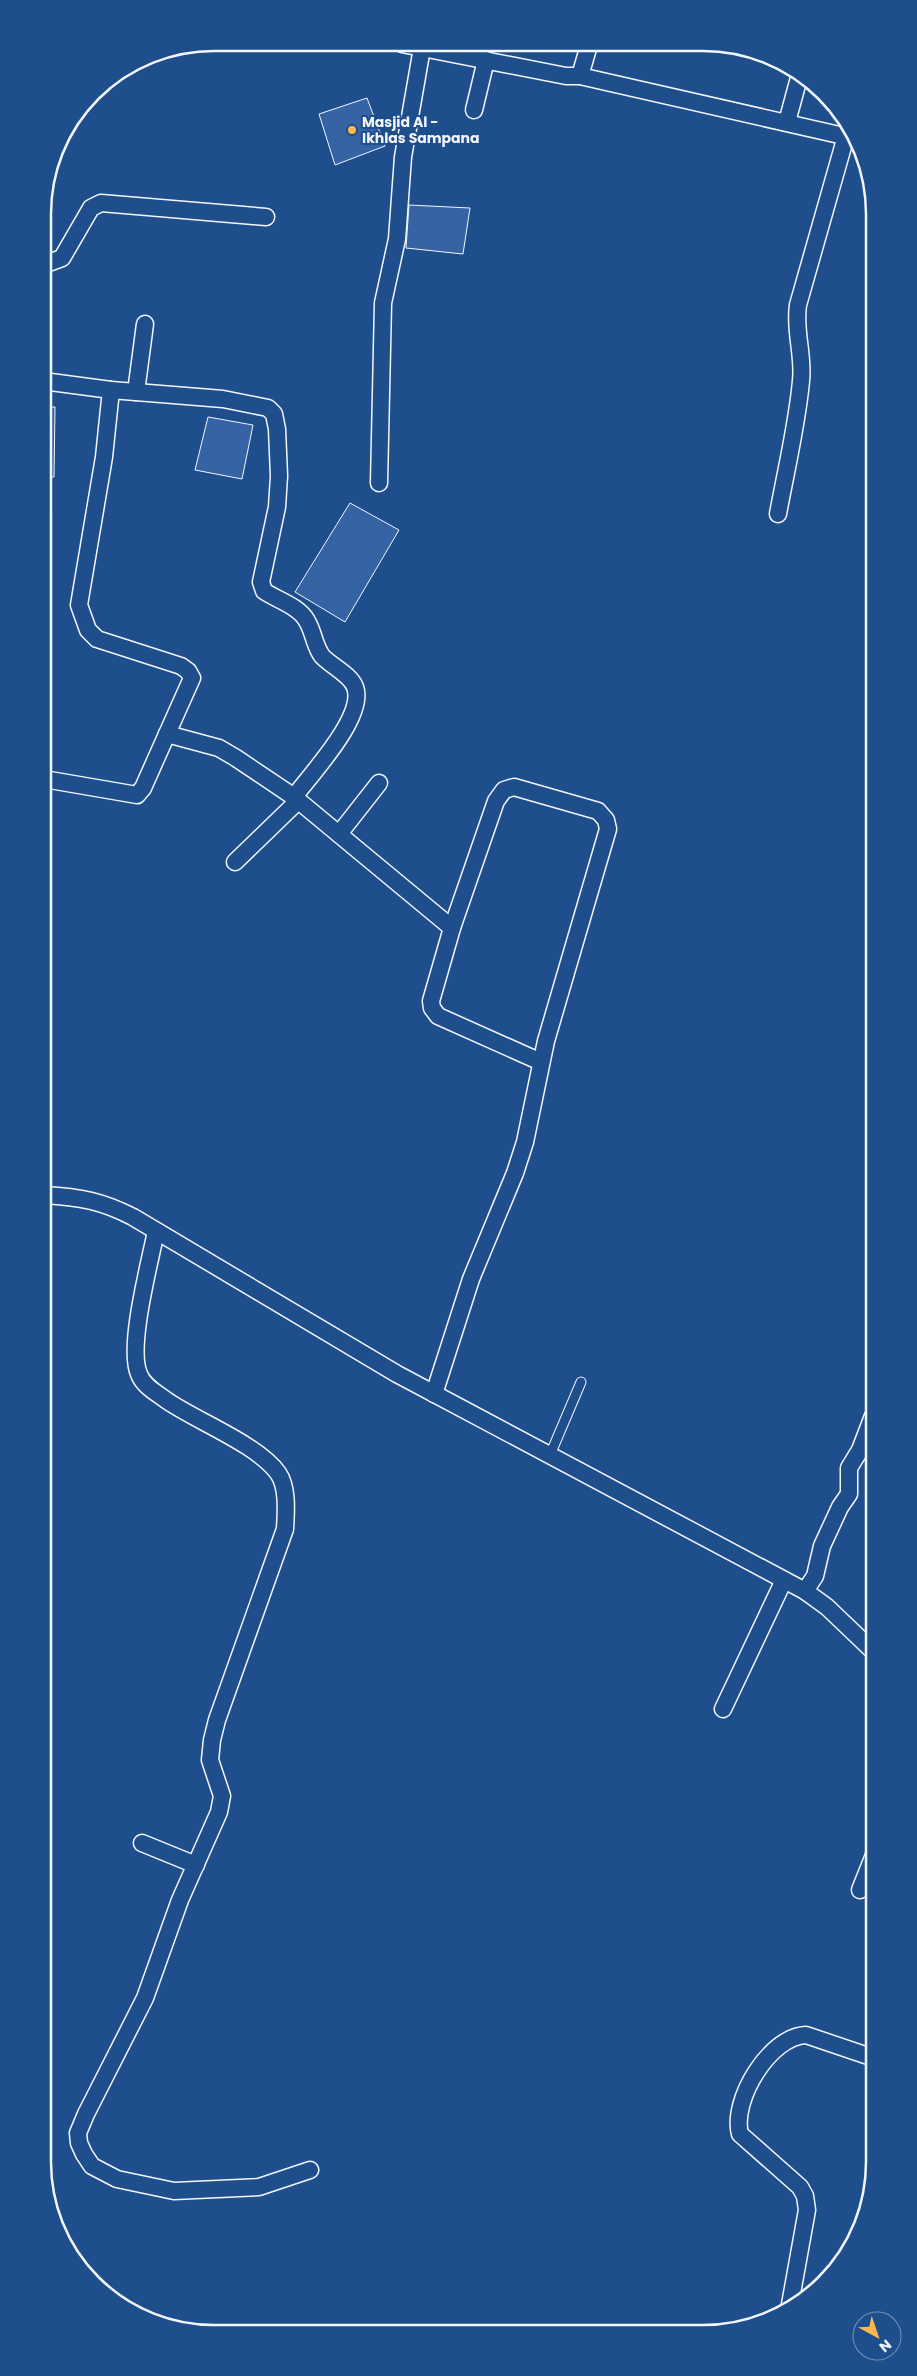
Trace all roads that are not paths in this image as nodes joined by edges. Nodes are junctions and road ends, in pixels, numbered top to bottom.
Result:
1 (587, 51) edge
2 (421, 52) edge
3 (441, 52) edge
4 (486, 60) junction
5 (580, 76) junction
6 (798, 82) edge
7 (474, 110) dead end
8 (787, 122) junction
9 (845, 135) edge
10 (850, 144) edge
11 (266, 217) dead end
12 (52, 262) edge
13 (145, 324) dead end
14 (52, 382) edge
15 (111, 390) junction
16 (136, 392) junction
17 (380, 483) dead end
18 (778, 514) dead end
19 (167, 734) junction
20 (52, 780) edge
21 (379, 783) dead end
22 (296, 799) junction
23 (339, 834) junction
24 (235, 862) dead end
25 (452, 928) junction
26 (541, 1062) junction
27 (51, 1195) edge
28 (156, 1231) junction
29 (581, 1382) dead end
30 (434, 1394) junction
31 (865, 1436) edge
32 (550, 1456) junction
33 (784, 1580) junction
34 (804, 1591) junction
35 (865, 1644) edge
36 (723, 1709) dead end
37 (142, 1842) dead end
38 (196, 1866) junction
39 (865, 1877) edge
40 (860, 1890) dead end
41 (865, 2055) edge
42 (310, 2170) dead end
43 (791, 2298) edge

1 - 5 street
2 - 17 street
3 - 4 street
4 - 5 street
4 - 7 street
5 - 8 street
6 - 8 street
8 - 9 street
10 - 18 street
11 - 12 street
13 - 16 street
14 - 15 street
15 - 16 street
15 - 19 street
16 - 22 street
19 - 20 street
19 - 22 street
21 - 23 street
22 - 23 street
22 - 24 street
23 - 25 street
25 - 26 street
25 - 26 street
26 - 30 street
27 - 28 street
28 - 30 street
28 - 38 street
29 - 32 lane
30 - 32 street
31 - 34 street
32 - 33 street
33 - 34 street
33 - 36 street
34 - 35 street
37 - 38 street
38 - 42 street
39 - 40 street
41 - 43 street

